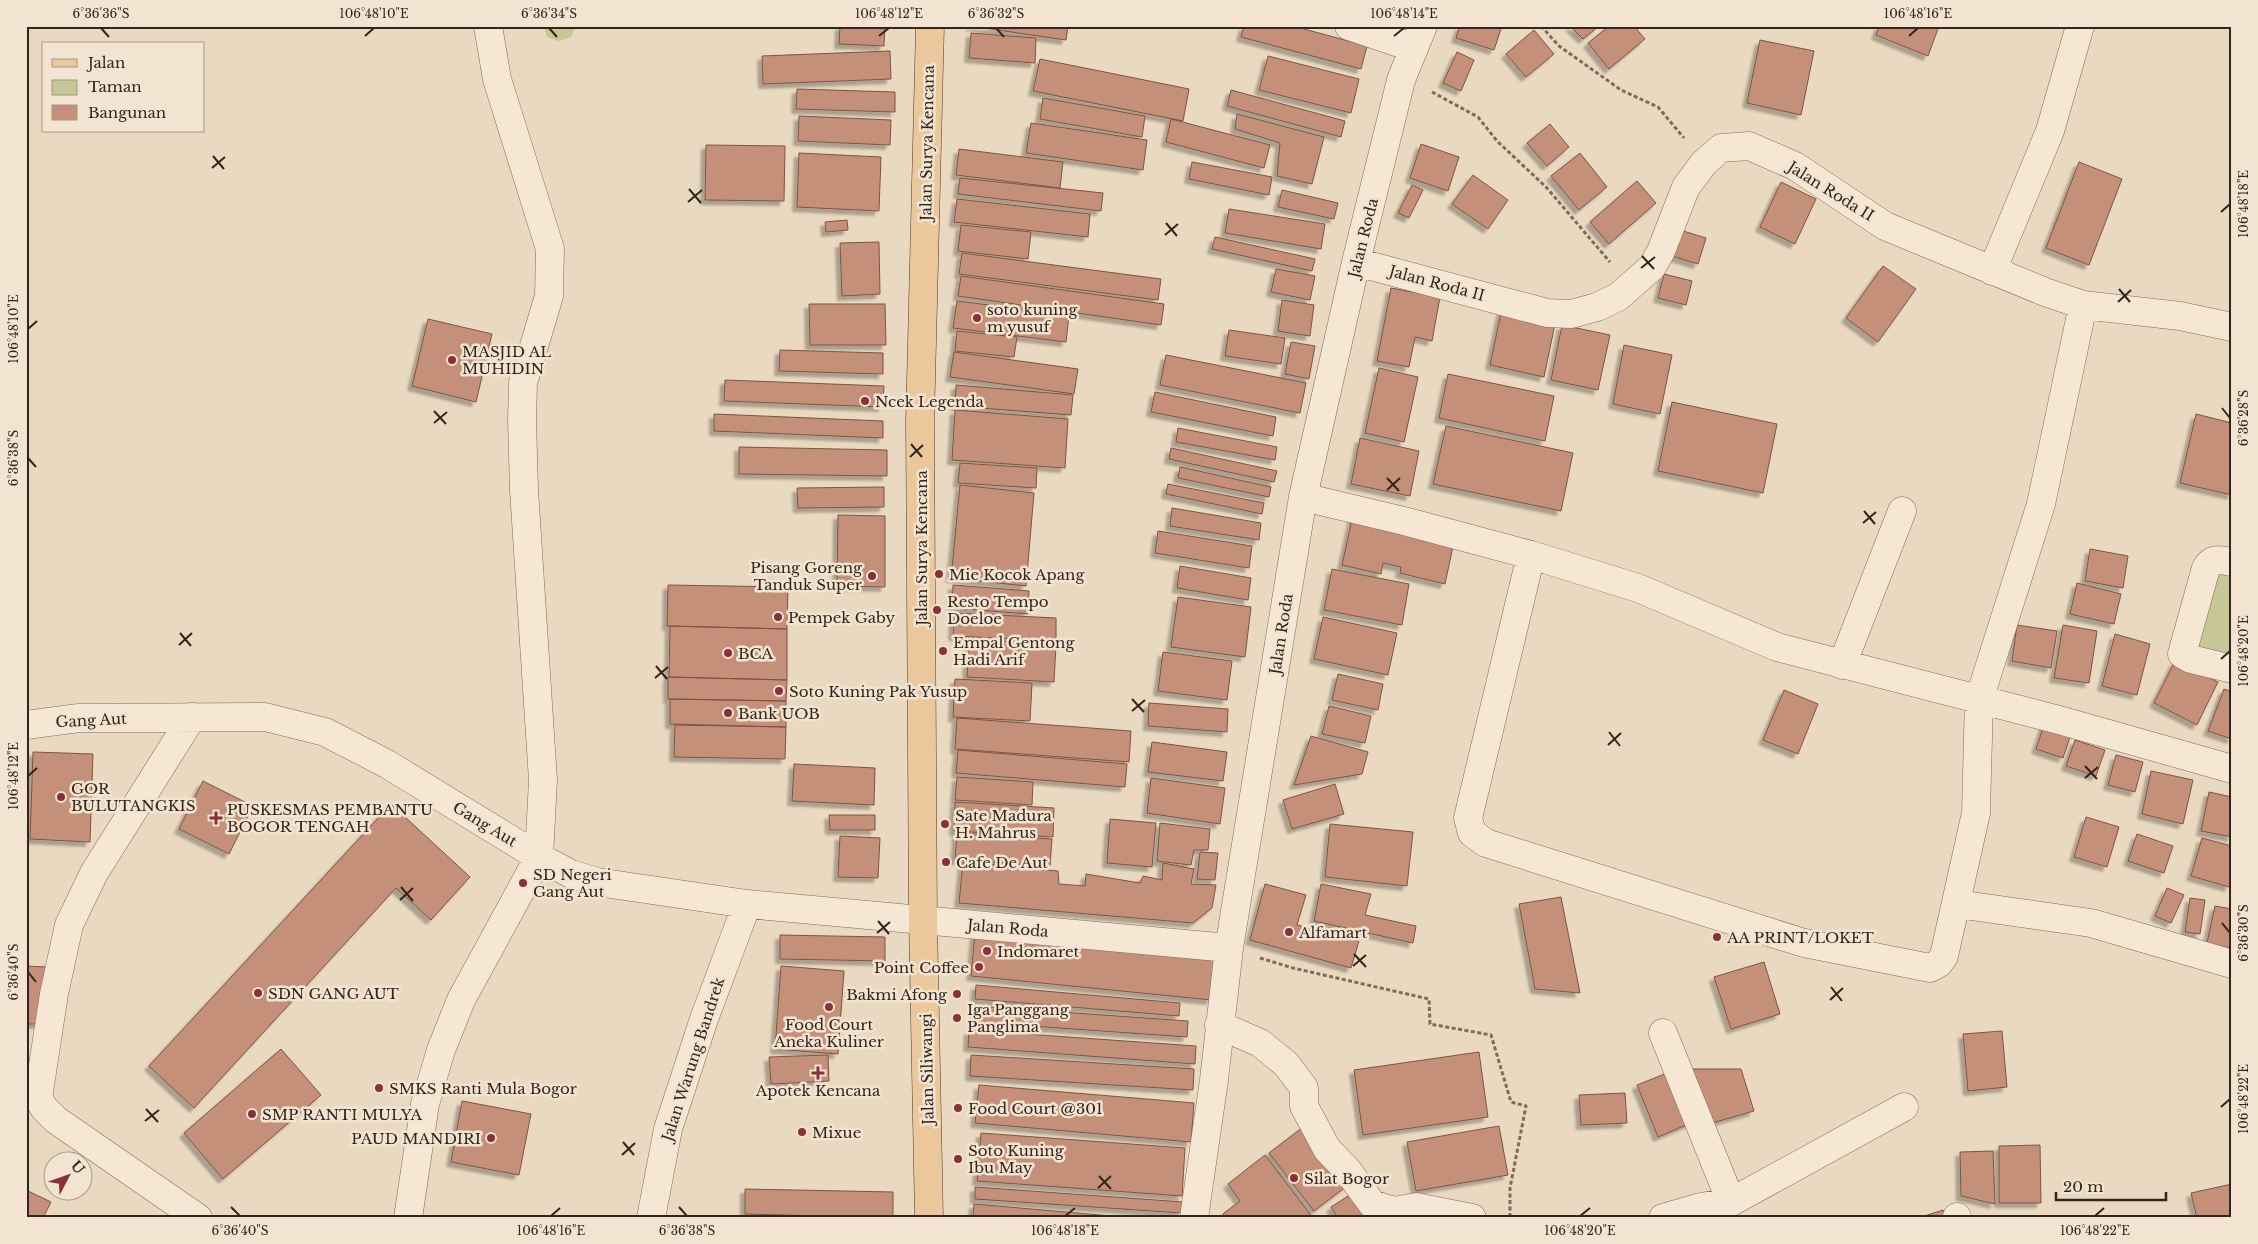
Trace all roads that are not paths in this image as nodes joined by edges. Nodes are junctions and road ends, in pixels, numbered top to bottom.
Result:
1 (488, 26) edge
2 (930, 26) edge
3 (1349, 26) edge
4 (2080, 26) edge
5 (1418, 37) edge
6 (1356, 262) junction
7 (1992, 271) junction
8 (2083, 305) junction
9 (2232, 327) edge
10 (1303, 497) junction
11 (1902, 511) dead end
12 (1531, 555) junction
13 (2232, 562) edge
14 (1842, 664) junction
15 (2232, 669) edge
16 (1979, 700) junction
17 (192, 717) junction
18 (26, 725) edge
19 (2232, 769) edge
20 (540, 857) junction
21 (747, 904) junction
22 (1957, 904) junction
23 (923, 920) junction
24 (1228, 948) junction
25 (2232, 964) edge
26 (1219, 1025) junction
27 (1663, 1033) dead end
28 (1904, 1107) dead end
29 (1731, 1202) junction
30 (1704, 1212) edge
31 (1396, 1215) edge
32 (198, 1218) edge
33 (408, 1218) edge
34 (651, 1218) edge
35 (929, 1218) edge
36 (1194, 1218) edge
37 (1472, 1218) edge
38 (1663, 1218) edge

1 - 20 street
2 - 23 main road, Jalan Surya Kencana
3 - 5 street
4 - 7 street
5 - 6 street, Jalan Roda
6 - 7 street, Jalan Roda II
6 - 10 street, Jalan Roda
7 - 8 street, Jalan Roda II
8 - 9 street, Jalan Roda II
8 - 16 street
10 - 12 street
10 - 24 street, Jalan Roda
11 - 14 street
12 - 14 street
12 - 22 street
13 - 15 street
14 - 16 street
16 - 19 street
16 - 22 street
17 - 18 street, Gang Aut
17 - 20 street, Gang Aut
17 - 32 street
20 - 21 street, Gang Aut
20 - 33 street
21 - 23 street, Gang Aut
21 - 34 street, Jalan Warung Bandrek
22 - 25 street
23 - 24 street, Jalan Roda
23 - 35 main road, Jalan Siliwangi
24 - 26 street
26 - 31 street
26 - 36 street
27 - 29 street
28 - 29 street
29 - 30 street
30 - 38 street
31 - 37 street

